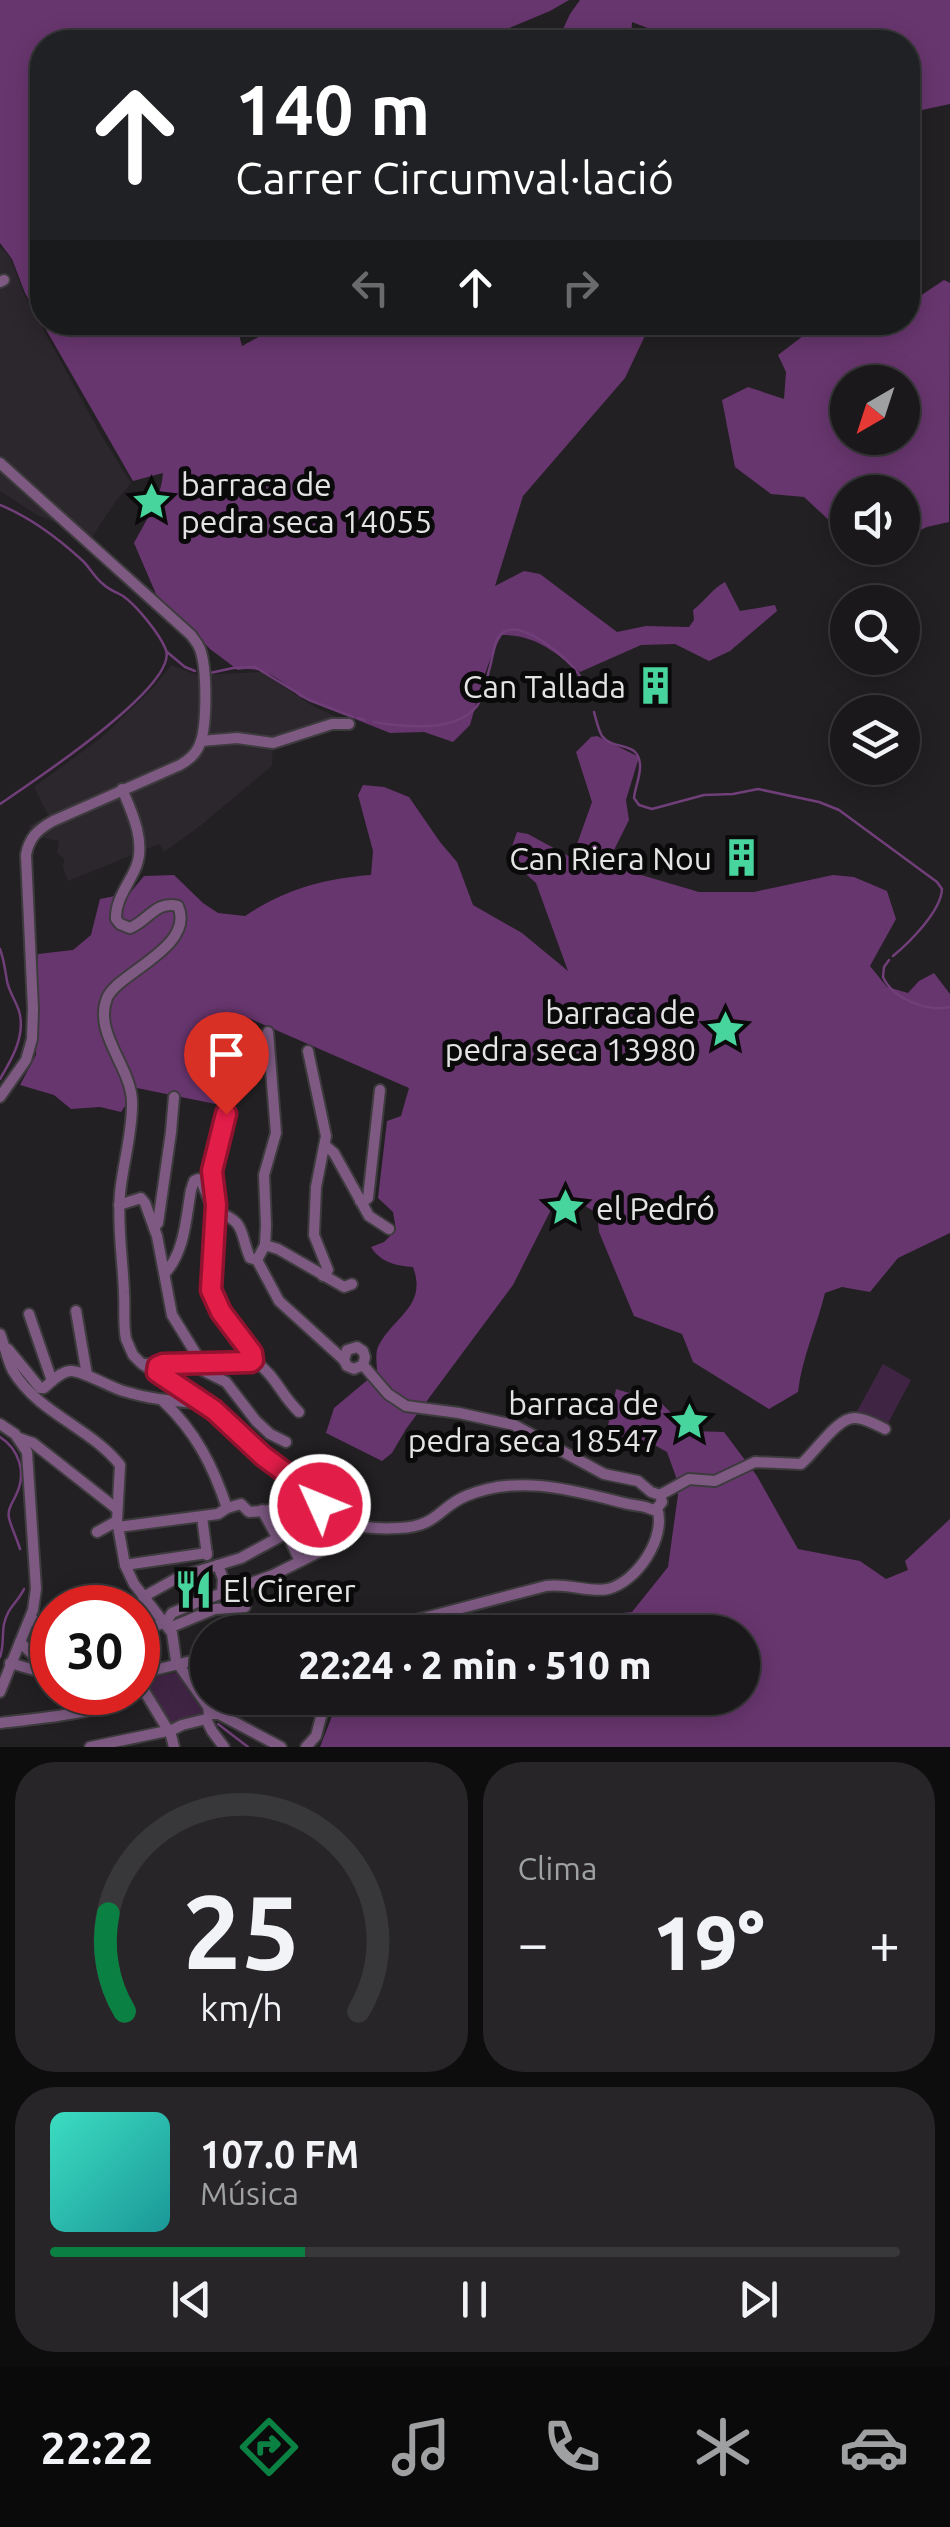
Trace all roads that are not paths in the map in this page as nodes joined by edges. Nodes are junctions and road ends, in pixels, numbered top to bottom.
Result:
1 (0, 463) edge
2 (349, 724) dead end
3 (201, 741) junction
4 (122, 789) junction
5 (268, 1032) dead end
6 (308, 1051) dead end
7 (380, 1090) dead end
8 (0, 1097) edge
9 (174, 1097) dead end
10 (227, 1102) dead end
11 (326, 1146) junction
12 (360, 1201) junction
13 (119, 1204) junction
14 (214, 1211) junction
15 (154, 1228) junction
16 (388, 1229) dead end
17 (265, 1244) junction
18 (257, 1260) junction
19 (165, 1273) junction
20 (323, 1276) junction
21 (352, 1284) dead end
22 (76, 1310) dead end
23 (29, 1314) dead end
24 (2, 1338) edge
25 (253, 1360) junction
26 (344, 1360) junction
27 (201, 1362) junction
28 (187, 1363) junction
29 (362, 1366) junction
30 (160, 1368) junction
31 (13, 1371) junction
32 (87, 1375) junction
33 (0, 1377) edge
34 (52, 1381) junction
35 (163, 1401) junction
36 (203, 1403) junction
37 (299, 1412) dead end
38 (0, 1424) edge
39 (885, 1429) dead end
40 (19, 1438) junction
41 (286, 1442) dead end
42 (656, 1493) junction
43 (652, 1507) junction
44 (227, 1508) junction
45 (262, 1510) junction
46 (320, 1510) junction
47 (202, 1517) junction
48 (117, 1519) junction
49 (352, 1524) junction
50 (96, 1532) dead end
51 (277, 1538) junction
52 (207, 1553) junction
53 (300, 1561) junction
54 (125, 1565) junction
55 (213, 1566) junction
56 (137, 1585) edge
57 (160, 1586) edge
58 (240, 1588) junction
59 (222, 1594) junction
60 (435, 1615) edge
61 (160, 1617) edge
62 (29, 1621) joint
63 (167, 1625) junction
64 (160, 1627) edge
65 (20, 1642) junction
66 (30, 1652) edge
67 (190, 1662) edge
68 (10, 1663) junction
69 (178, 1665) junction
70 (30, 1669) edge
71 (160, 1671) edge
72 (0, 1692) edge
73 (65, 1715) edge
74 (159, 1715) edge
75 (322, 1715) edge
76 (208, 1717) junction
77 (0, 1723) edge
78 (168, 1730) junction
79 (90, 1747) edge
80 (174, 1747) edge
81 (224, 1747) edge
82 (281, 1747) edge
83 (306, 1747) edge

1 - 3 street
2 - 3 street
3 - 4 street
4 - 8 street
4 - 13 street
5 - 17 street
6 - 11 street
7 - 12 street
9 - 15 street
10 - 14 street
11 - 12 street
11 - 20 street
12 - 16 street
13 - 15 street
13 - 30 street
14 - 18 street
14 - 19 street
14 - 25 street
15 - 19 street
17 - 18 street
17 - 20 street
18 - 26 street
19 - 27 street
20 - 21 street
22 - 32 street
23 - 34 street
24 - 31 street
24 - 34 street
25 - 27 street
25 - 37 street
26 - 29 street
26 - 29 street
27 - 28 street
28 - 30 street
28 - 41 street
29 - 42 street
30 - 36 street
31 - 33 street
31 - 48 street
32 - 34 street
32 - 35 street
35 - 36 street
35 - 44 street
36 - 46 street
38 - 40 street
39 - 42 street
40 - 48 street
40 - 62 street
42 - 43 street
43 - 49 street
43 - 60 street
44 - 45 street
44 - 47 street
45 - 46 street
45 - 51 street
46 - 49 street
47 - 48 street
47 - 52 street
48 - 50 street
48 - 54 street
49 - 53 street
51 - 53 street
51 - 55 street
52 - 54 street
52 - 55 street
53 - 58 street
54 - 56 street
55 - 57 street
55 - 59 street
58 - 59 street
58 - 63 street
59 - 63 street
61 - 63 street
62 - 65 street
63 - 64 street
63 - 69 street
65 - 66 street
65 - 68 street
67 - 69 street
68 - 70 street
68 - 72 street
69 - 71 street
69 - 76 street
73 - 77 street
74 - 78 street
75 - 83 street
76 - 78 street
76 - 81 street
76 - 82 street
78 - 79 street
78 - 80 street

